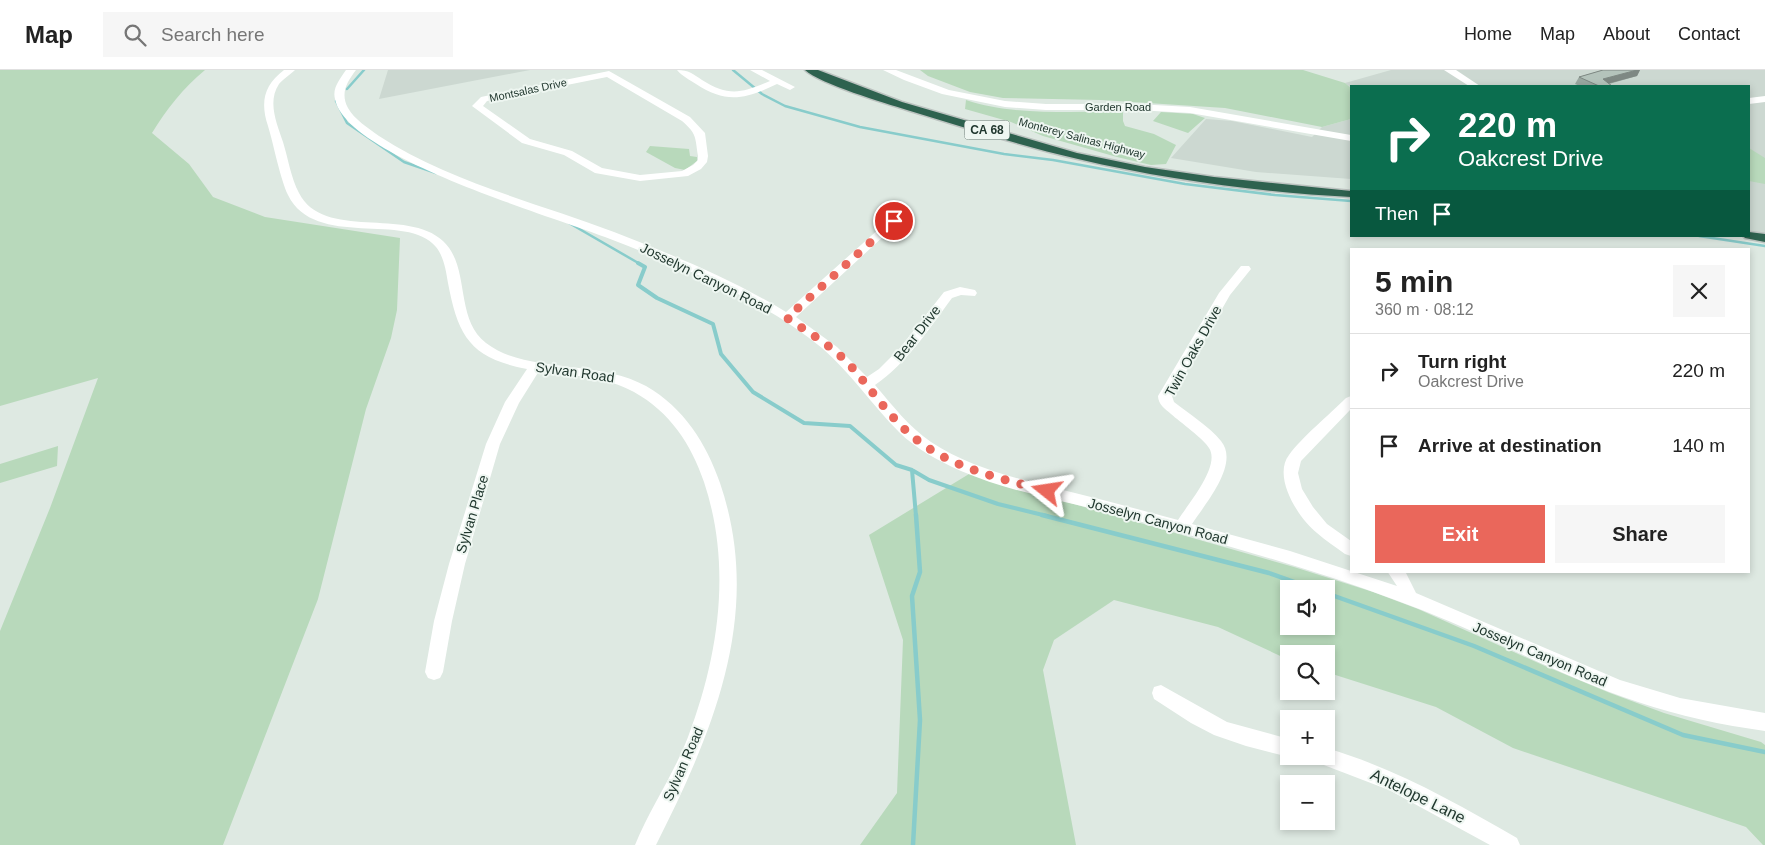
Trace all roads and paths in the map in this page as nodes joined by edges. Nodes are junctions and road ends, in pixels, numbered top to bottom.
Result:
1 (290, 70) edge
2 (350, 70) edge
3 (682, 70) edge
4 (755, 70) edge
5 (810, 70) edge
6 (832, 70) edge
7 (888, 70) edge
8 (1449, 70) edge
9 (610, 72) edge
10 (777, 81) junction
11 (1473, 85) edge
12 (790, 87) dead end
13 (1765, 98) edge
14 (1750, 101) edge
15 (1350, 138) edge
16 (1158, 170) junction
17 (1350, 194) edge
18 (894, 221) dead end
19 (1750, 236) edge
20 (1765, 238) edge
21 (1245, 269) dead end
22 (971, 293) dead end
23 (787, 318) junction
24 (535, 367) junction
25 (866, 384) junction
26 (1350, 402) edge
27 (1182, 527) junction
28 (1350, 548) edge
29 (1396, 573) edge
30 (1409, 597) junction
31 (434, 672) dead end
32 (1161, 694) dead end
33 (1765, 722) edge
34 (1280, 746) edge
35 (1335, 760) edge
36 (645, 845) edge
37 (1510, 845) edge

1 - 24 street, Sylvan Road
2 - 23 street, Josselyn Canyon Road
3 - 10 street
4 - 10 street
5 - 16 highway, Monterey Salinas Highway / CA 68
6 - 16 highway, Monterey Salinas Highway / CA 68
7 - 15 street, Garden Road
8 - 11 street
9 - 9 street, Montsalas Drive
10 - 12 street
13 - 14 street
16 - 17 highway, Monterey Salinas Highway / CA 68
18 - 23 street
19 - 20 highway
21 - 27 street, Twin Oaks Drive
22 - 25 street, Bear Drive
23 - 25 street, Josselyn Canyon Road
24 - 31 street, Sylvan Place
24 - 36 street, Sylvan Road
25 - 27 street, Josselyn Canyon Road
26 - 28 street
27 - 30 street, Josselyn Canyon Road
29 - 30 street
30 - 33 street, Josselyn Canyon Road
32 - 34 street
35 - 37 street, Antelope Lane

